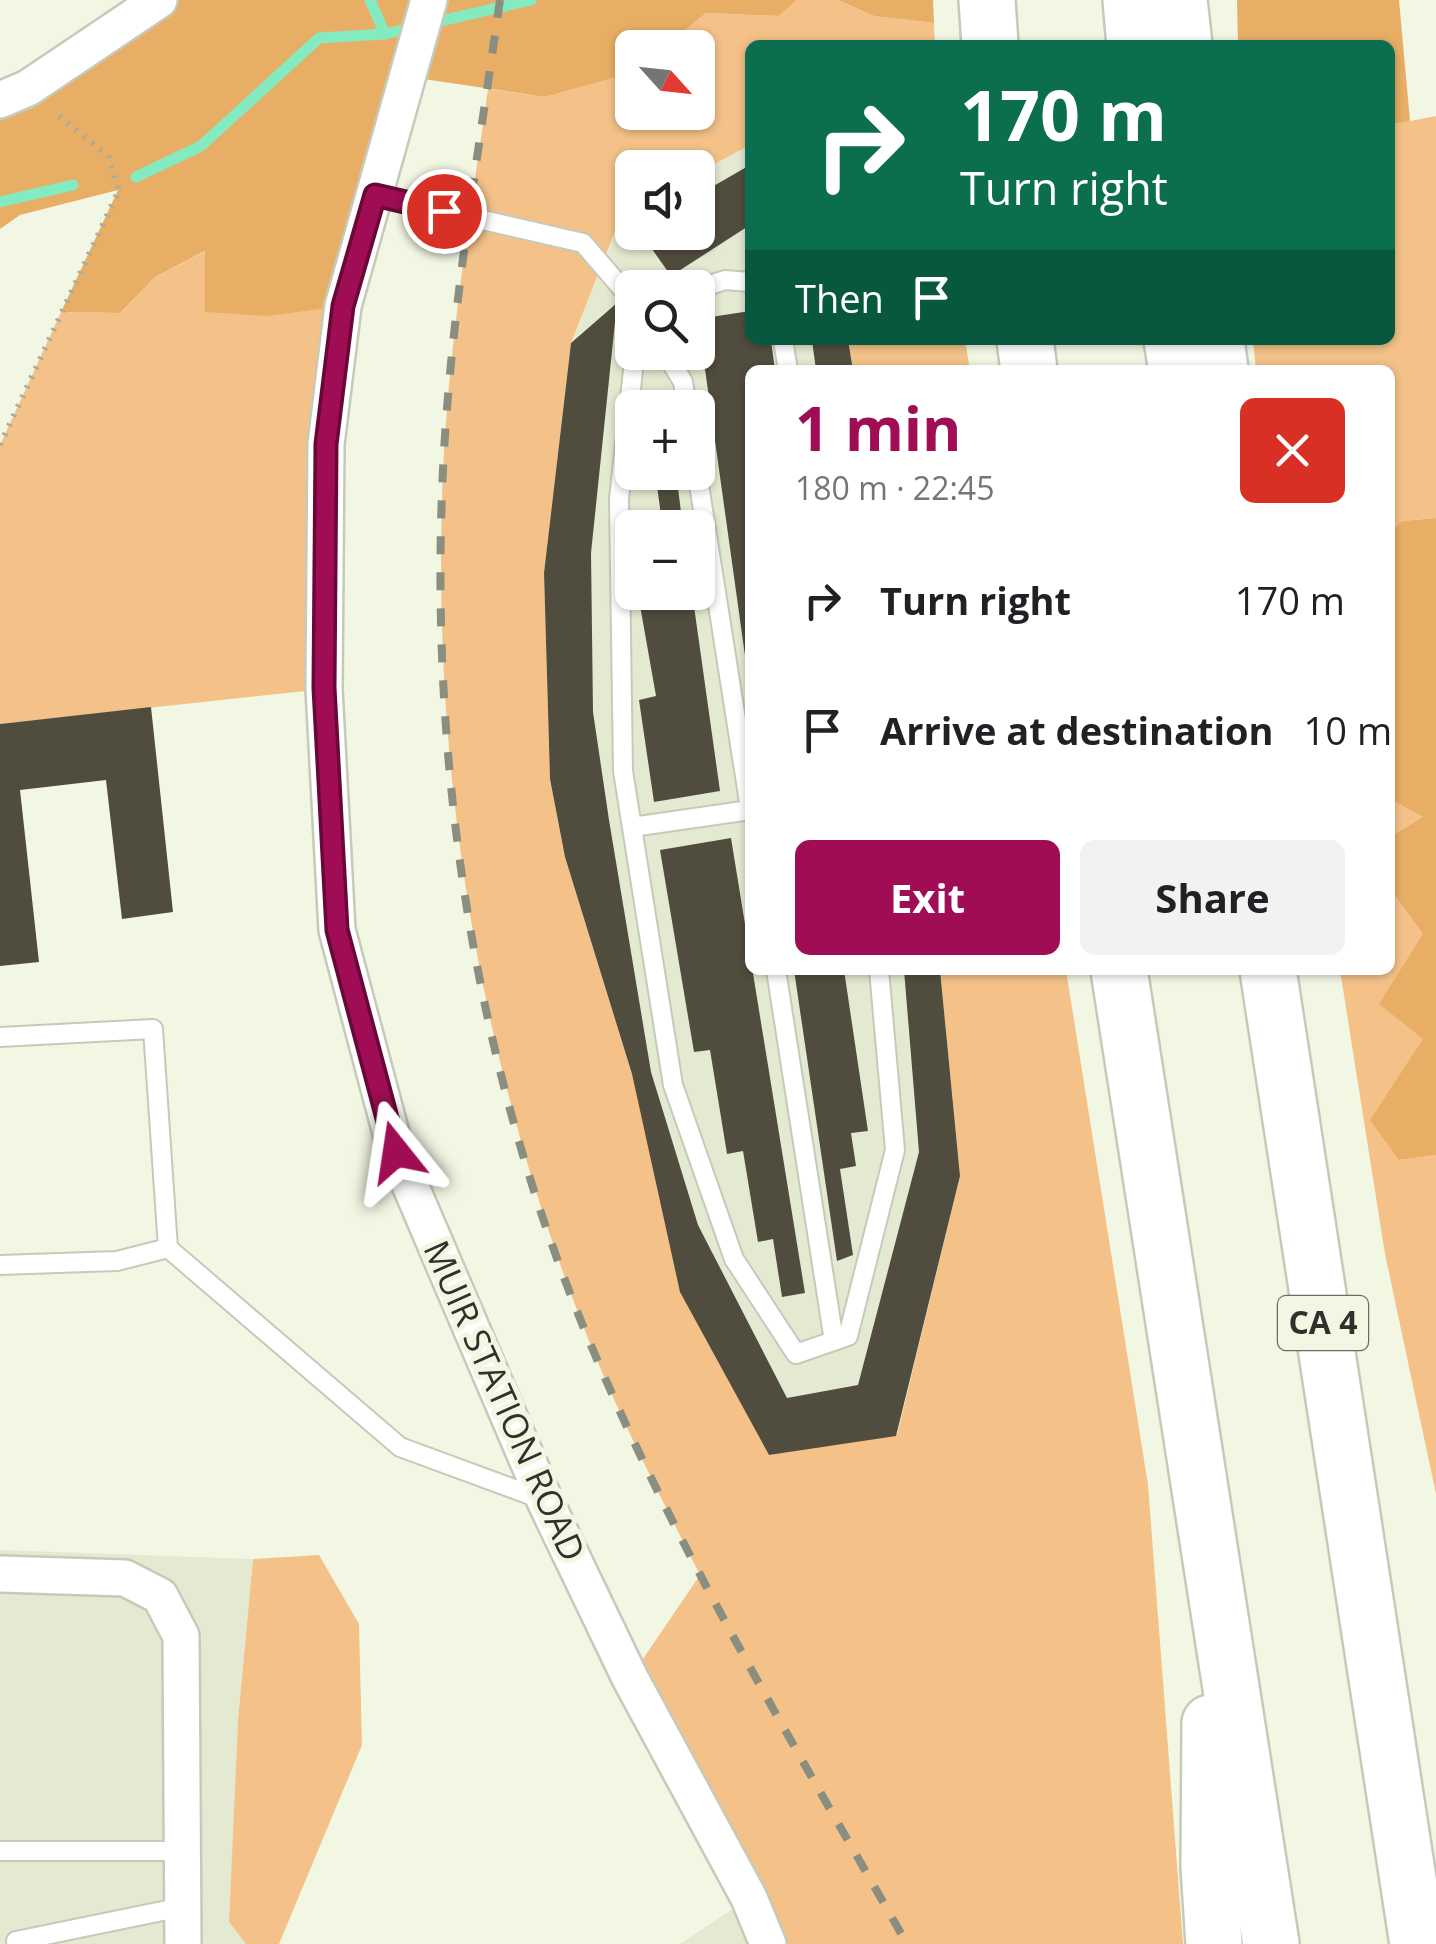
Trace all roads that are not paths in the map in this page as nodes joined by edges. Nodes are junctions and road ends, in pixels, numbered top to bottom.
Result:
1 (159, 0) edge
2 (429, 0) edge
3 (988, 0) edge
4 (1131, 0) edge
5 (1180, 0) edge
6 (990, 40) edge
7 (1135, 40) edge
8 (1184, 40) edge
9 (14, 94) edge
10 (375, 195) junction
11 (615, 281) edge
12 (745, 282) edge
13 (715, 283) edge
14 (633, 370) edge
15 (700, 490) edge
16 (745, 777) edge
17 (745, 810) edge
18 (632, 827) junction
19 (777, 975) edge
20 (879, 975) edge
21 (1120, 975) edge
22 (1269, 975) edge
23 (0, 1038) edge
24 (168, 1248) junction
25 (0, 1265) edge
26 (834, 1341) junction
27 (545, 1501) junction
28 (1212, 1555) junction
29 (0, 1574) edge
30 (1377, 1675) junction
31 (0, 1851) edge
32 (182, 1851) junction
33 (1436, 1896) edge
34 (182, 1907) junction
35 (16, 1940) dead end
36 (183, 1944) edge
37 (768, 1944) edge
38 (1214, 1944) edge
39 (1271, 1944) edge
40 (1418, 1944) edge

1 - 9 street
2 - 10 street, MUIR STATION ROAD
3 - 6 highway
4 - 7 highway
5 - 8 highway
10 - 11 lane
10 - 27 street, MUIR STATION ROAD
12 - 13 lane
14 - 18 lane
15 - 16 lane
17 - 18 lane
18 - 26 lane
19 - 26 lane
20 - 26 lane
21 - 28 highway
22 - 30 highway, CA 4
23 - 24 lane
24 - 25 lane
24 - 27 lane
27 - 37 street, MUIR STATION ROAD
28 - 38 highway
28 - 39 highway
29 - 32 street
30 - 33 highway
30 - 40 highway, CA 4
31 - 32 lane
32 - 34 street
34 - 35 lane
34 - 36 street

